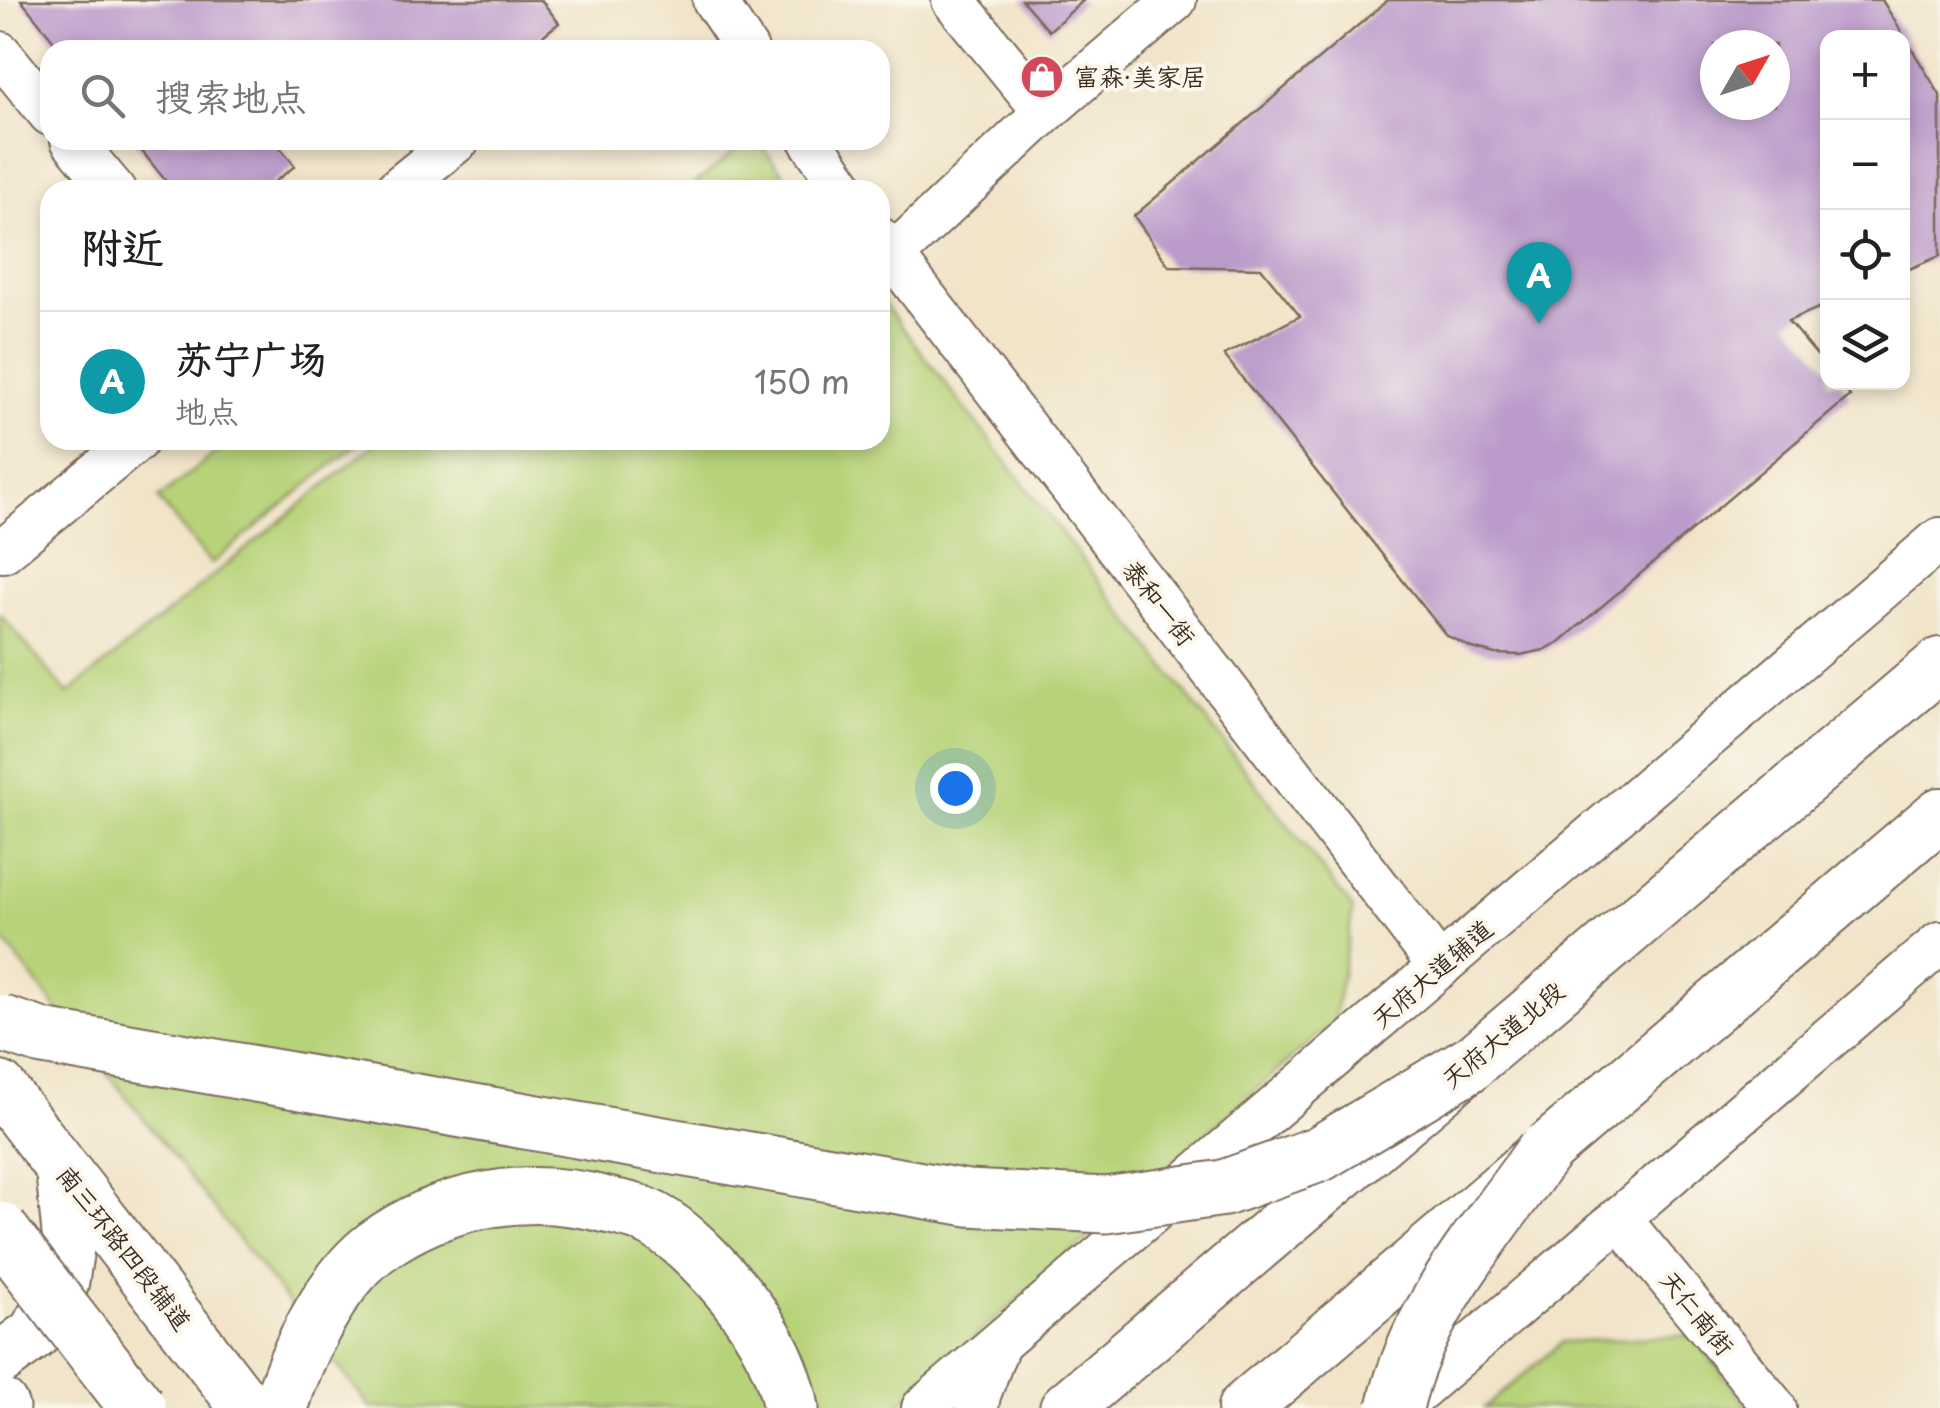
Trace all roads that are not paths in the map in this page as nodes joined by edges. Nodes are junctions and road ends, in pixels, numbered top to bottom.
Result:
1 (714, 0) edge
2 (953, 0) edge
3 (1174, 0) edge
4 (740, 40) edge
5 (0, 53) edge
6 (40, 102) edge
7 (1045, 112) junction
8 (80, 150) edge
9 (446, 150) edge
10 (817, 150) edge
11 (106, 180) edge
12 (408, 180) edge
13 (838, 180) edge
14 (890, 245) edge
15 (890, 253) edge
16 (125, 450) edge
17 (1940, 539) edge
18 (0, 547) edge
19 (1940, 664) edge
20 (1940, 814) edge
21 (1940, 943) edge
22 (1440, 967) junction
23 (0, 1023) edge
24 (1470, 1062) junction
25 (0, 1088) edge
26 (1544, 1151) junction
27 (62, 1168) junction
28 (1618, 1218) junction
29 (0, 1230) edge
30 (998, 1344) junction
31 (0, 1359) edge
32 (138, 1408) edge
33 (247, 1408) edge
34 (280, 1408) edge
35 (791, 1408) edge
36 (923, 1408) edge
37 (977, 1408) edge
38 (1066, 1408) edge
39 (1244, 1408) edge
40 (1397, 1408) edge
41 (1775, 1408) edge

1 - 4 street
2 - 7 street
3 - 7 street
5 - 6 street
7 - 14 street
8 - 11 street
9 - 12 street
10 - 13 street
15 - 22 street, 泰和一街
16 - 18 street
17 - 22 street, 天府大道辅道
19 - 24 main road, 天府大道北段
20 - 26 main road
21 - 28 street
22 - 30 street, 天府大道辅道
23 - 24 highway, bridge
24 - 38 main road, 天府大道北段, bridge
25 - 27 main road, 南三环路四段辅道
26 - 39 main road, bridge
26 - 40 highway, bridge
27 - 31 main road
27 - 33 main road, 南三环路四段辅道
28 - 40 street
28 - 41 street, 天仁南街
29 - 32 highway, bridge
30 - 36 street, 天府大道辅道
30 - 37 street
34 - 35 highway

